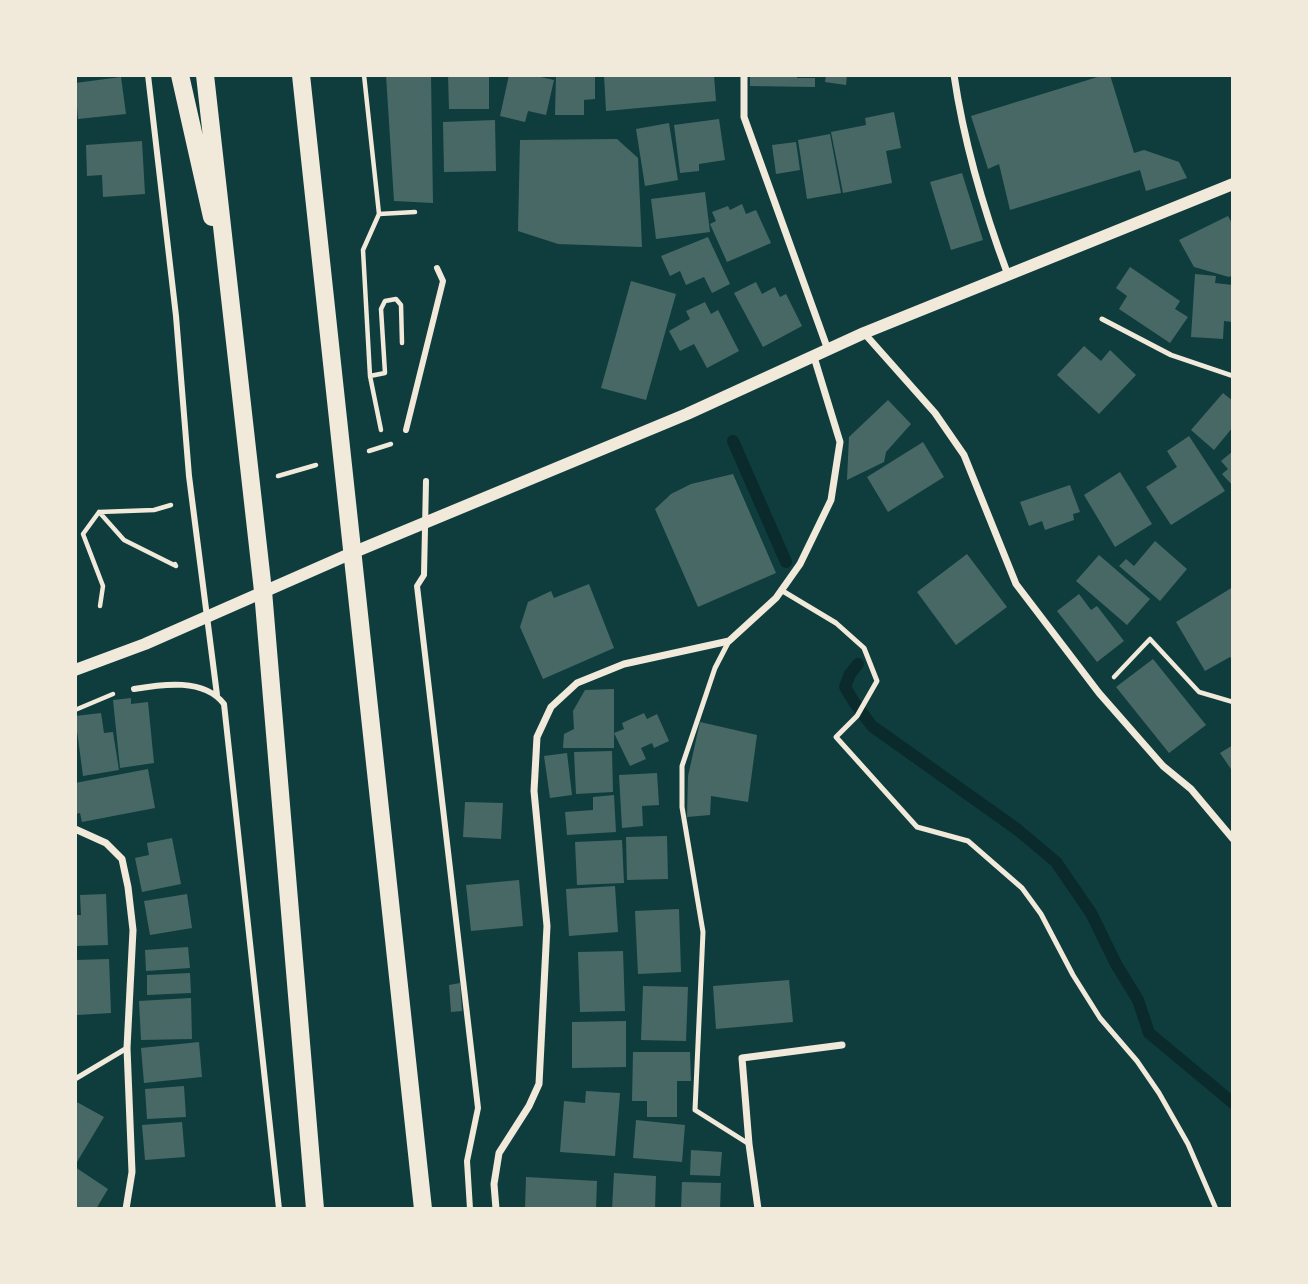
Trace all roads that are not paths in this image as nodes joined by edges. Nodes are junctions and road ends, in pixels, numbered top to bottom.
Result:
1 (148, 75) edge
2 (180, 75) edge
3 (205, 75) edge
4 (300, 75) edge
5 (744, 75) edge
6 (954, 75) edge
7 (1233, 184) edge
8 (438, 268) dead end
9 (1008, 275) junction
10 (232, 310) junction
11 (1102, 319) dead end
12 (864, 333) junction
13 (828, 350) junction
14 (814, 357) junction
15 (1233, 376) edge
16 (406, 430) dead end
17 (426, 481) dead end
18 (425, 523) junction
19 (352, 553) junction
20 (782, 590) junction
21 (263, 591) junction
22 (208, 615) junction
23 (729, 641) junction
24 (75, 670) edge
25 (134, 689) road end
26 (217, 695) junction
27 (75, 829) edge
28 (1233, 839) edge
29 (842, 1045) dead end
30 (127, 1048) junction
31 (75, 1079) edge
32 (749, 1144) junction
33 (125, 1209) edge
34 (279, 1209) edge
35 (315, 1209) edge
36 (423, 1209) edge
37 (470, 1209) edge
38 (496, 1209) edge
39 (758, 1209) edge
40 (1216, 1209) edge

1 - 22 street
2 - 10 main road
3 - 10 main road
4 - 19 main road
5 - 13 street
6 - 9 street
7 - 9 street
8 - 16 street
9 - 12 street
10 - 21 main road
11 - 15 lane
12 - 13 street
12 - 28 street
13 - 14 street
14 - 18 street
14 - 20 street
17 - 18 street
18 - 19 street
18 - 37 street
19 - 21 street
19 - 36 main road
20 - 23 street
20 - 40 lane
21 - 22 street
21 - 35 main road
22 - 24 street
22 - 26 street
23 - 32 lane
23 - 38 street
25 - 26 street
26 - 34 street
27 - 30 street
29 - 32 street
30 - 31 lane
30 - 33 street
32 - 39 street

